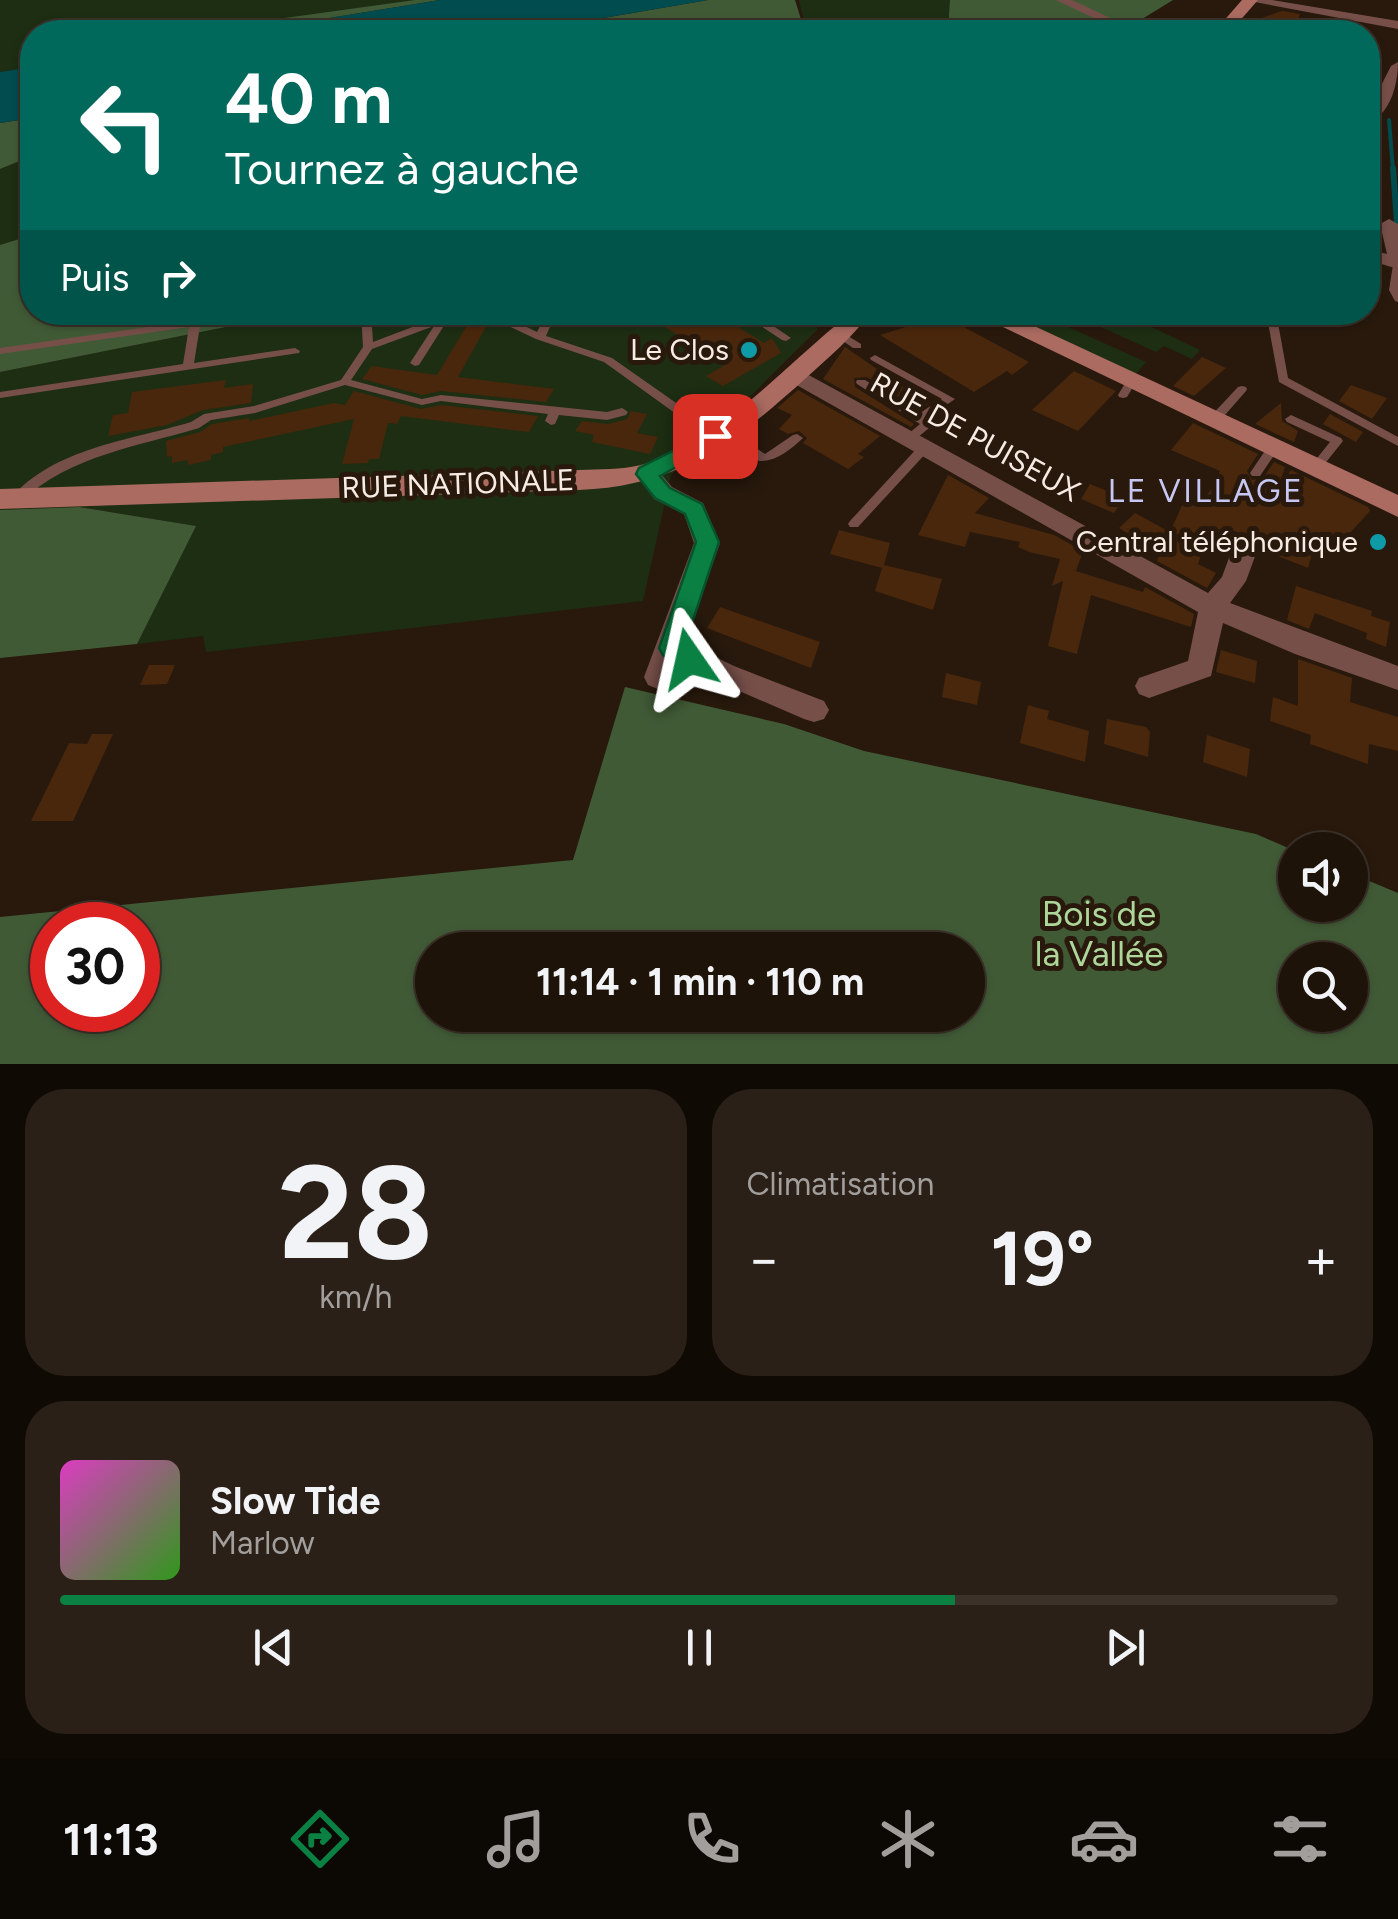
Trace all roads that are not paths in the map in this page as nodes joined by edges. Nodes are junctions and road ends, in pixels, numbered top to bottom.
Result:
1 (1062, 0) edge
2 (1250, 0) edge
3 (1106, 20) edge
4 (1232, 20) edge
5 (1368, 20) edge
6 (1398, 66) edge
7 (1380, 100) edge
8 (1390, 224) dead end
9 (1398, 263) edge
10 (1398, 298) edge
11 (188, 325) edge
12 (195, 325) edge
13 (367, 325) edge
14 (426, 325) edge
15 (440, 325) edge
16 (516, 325) edge
17 (546, 325) edge
18 (765, 325) edge
19 (1011, 325) edge
20 (1272, 325) edge
21 (853, 330) edge
22 (540, 336) junction
23 (786, 338) dead end
24 (368, 346) junction
25 (0, 351) edge
26 (295, 351) dead end
27 (875, 358) dead end
28 (415, 364) dead end
29 (188, 367) junction
30 (794, 374) junction
31 (345, 382) junction
32 (862, 382) dead end
33 (1242, 389) dead end
34 (0, 395) edge
35 (622, 412) dead end
36 (1291, 419) dead end
37 (1214, 420) junction
38 (917, 435) junction
39 (715, 436) junction
40 (796, 438) dead end
41 (1398, 442) edge
42 (1273, 448) junction
43 (1316, 468) junction
44 (647, 474) junction
45 (1256, 474) dead end
46 (8, 498) edge
47 (1398, 507) edge
48 (854, 524) dead end
49 (1214, 538) dead end
50 (1212, 606) junction
51 (672, 648) junction
52 (658, 677) dead end
53 (1398, 678) edge
54 (1149, 686) dead end
55 (814, 710) dead end

1 - 3 street
2 - 4 street
2 - 5 street
6 - 7 street
8 - 9 street
9 - 10 lane
11 - 25 lane
12 - 29 lane
13 - 24 lane
14 - 24 lane
15 - 28 lane
16 - 22 lane
17 - 22 lane
18 - 23 lane
19 - 37 street
20 - 41 lane
21 - 30 street, RUE NATIONALE
22 - 39 lane
24 - 31 lane
26 - 29 lane
27 - 38 lane
29 - 34 lane
30 - 38 street, RUE DE PUISEUX
30 - 39 street, RUE NATIONALE
31 - 35 lane
31 - 46 lane
32 - 38 lane
33 - 37 lane
36 - 43 lane
37 - 42 street
38 - 48 lane
38 - 50 street, RUE DE PUISEUX
39 - 40 lane
39 - 44 street, RUE NATIONALE
42 - 43 street
42 - 45 lane
43 - 47 street
44 - 46 street, RUE NATIONALE
44 - 51 street
49 - 50 street
50 - 53 street, RUE DE PUISEUX
50 - 54 street
51 - 52 street
51 - 55 street

